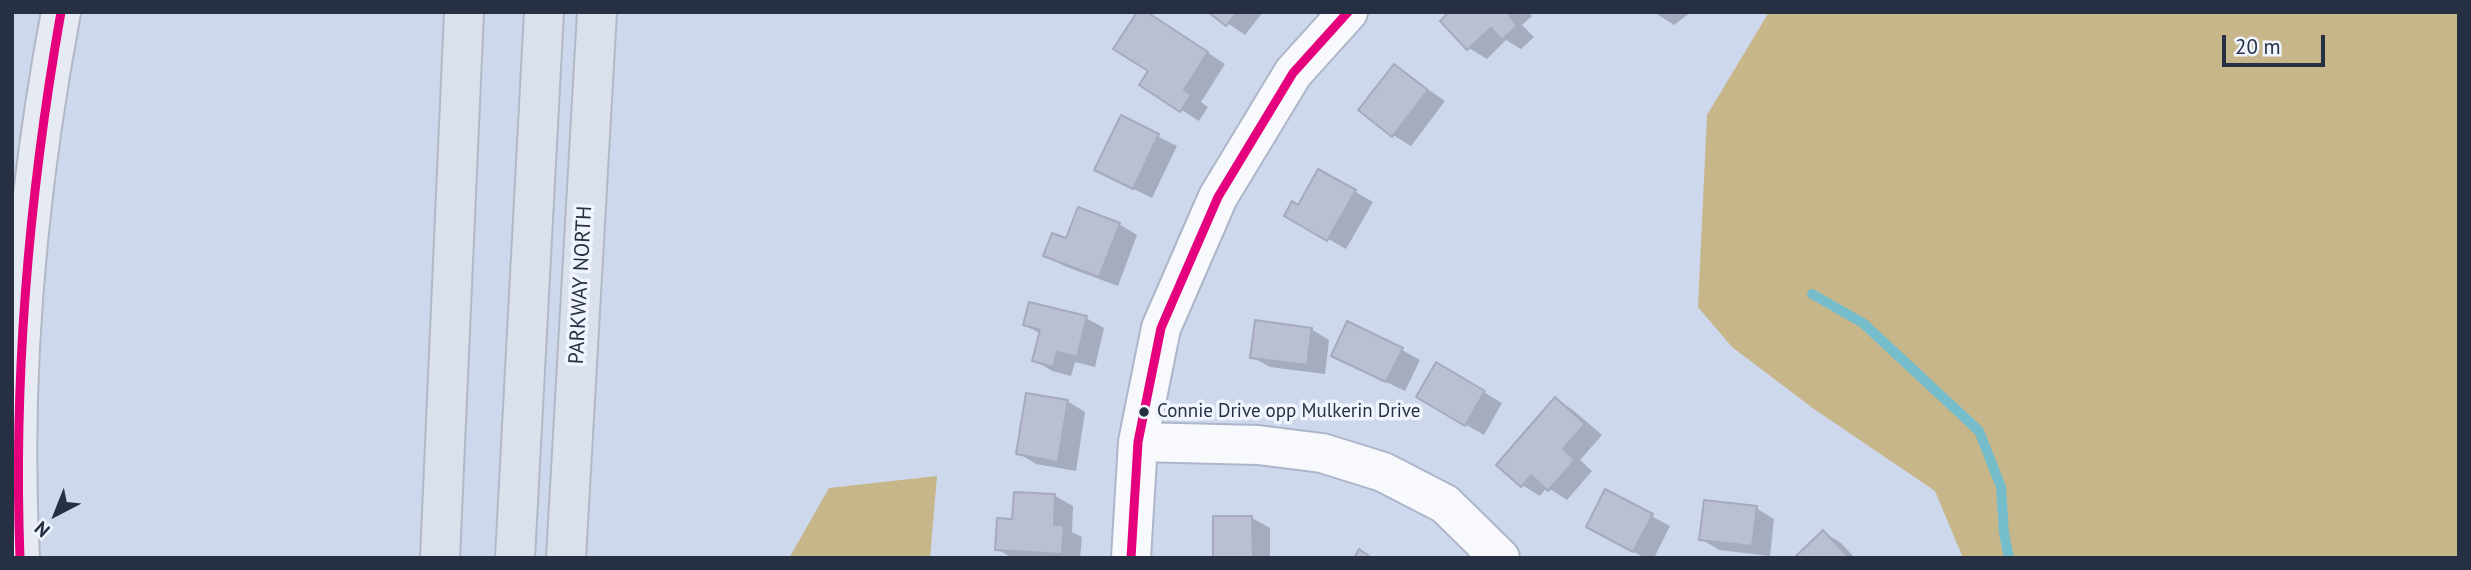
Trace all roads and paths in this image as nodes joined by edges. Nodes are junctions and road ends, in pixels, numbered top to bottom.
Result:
1 (61, 12) edge
2 (464, 12) edge
3 (544, 12) edge
4 (597, 12) edge
5 (1348, 12) edge
6 (1138, 442) junction
7 (20, 558) edge
8 (440, 558) edge
9 (515, 558) edge
10 (566, 558) edge
11 (1130, 558) edge
12 (1500, 558) edge

1 - 7 main road
2 - 8 highway
3 - 9 highway
4 - 10 highway, PARKWAY NORTH
5 - 6 street
6 - 11 street
6 - 12 street

